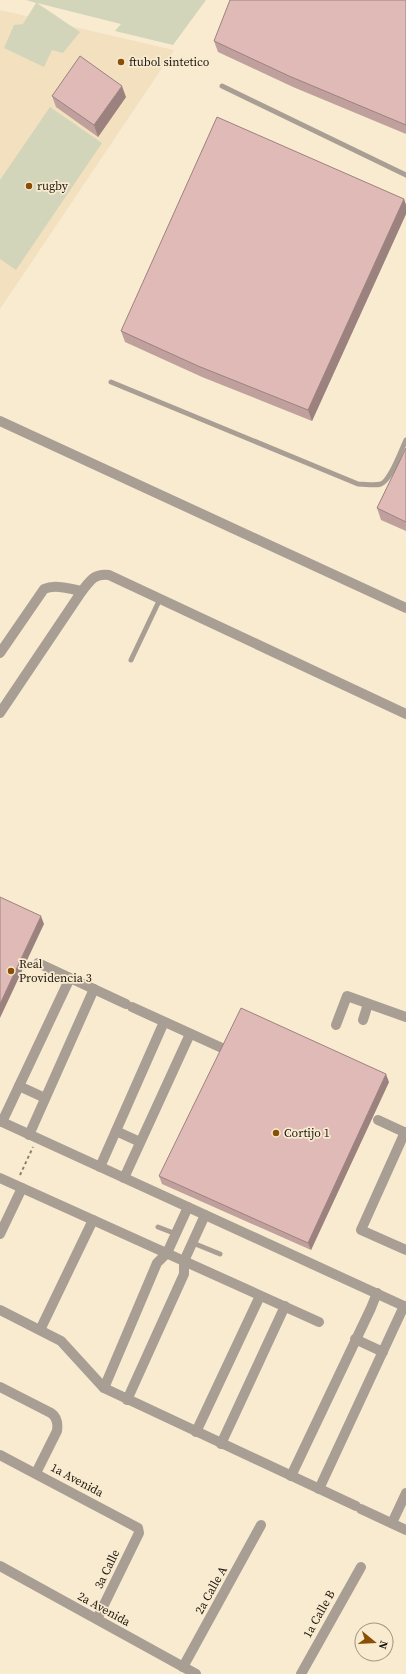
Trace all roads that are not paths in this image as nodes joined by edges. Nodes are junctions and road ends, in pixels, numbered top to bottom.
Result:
1 (222, 86) dead end
2 (406, 175) edge
3 (111, 382) dead end
4 (0, 420) edge
5 (406, 440) edge
6 (82, 592) junction
7 (160, 599) junction
8 (406, 608) edge
9 (0, 653) edge
10 (131, 660) dead end
11 (0, 713) edge
12 (406, 714) edge
13 (38, 963) dead end
14 (70, 978) junction
15 (94, 990) junction
16 (368, 1004) junction
17 (406, 1018) edge
18 (362, 1020) dead end
19 (164, 1022) junction
20 (336, 1025) dead end
21 (190, 1034) junction
22 (222, 1048) edge
23 (19, 1086) junction
24 (45, 1098) junction
25 (378, 1120) dead end
26 (1, 1122) edge
27 (116, 1131) junction
28 (406, 1132) edge
29 (33, 1136) junction
30 (140, 1142) junction
31 (100, 1167) junction
32 (0, 1178) edge
33 (124, 1178) junction
34 (19, 1186) junction
35 (188, 1207) junction
36 (205, 1215) junction
37 (92, 1220) junction
38 (158, 1227) dead end
39 (0, 1234) edge
40 (176, 1234) junction
41 (193, 1243) junction
42 (406, 1250) edge
43 (167, 1253) junction
44 (220, 1254) dead end
45 (184, 1261) junction
46 (377, 1293) junction
47 (260, 1296) junction
48 (285, 1306) junction
49 (405, 1306) edge
50 (0, 1310) edge
51 (319, 1322) dead end
52 (40, 1330) junction
53 (355, 1339) junction
54 (383, 1352) junction
55 (0, 1387) edge
56 (104, 1388) junction
57 (127, 1400) junction
58 (196, 1432) junction
59 (221, 1444) junction
60 (0, 1455) edge
61 (36, 1473) junction
62 (291, 1476) junction
63 (319, 1489) junction
64 (406, 1492) edge
65 (392, 1523) junction
66 (261, 1526) dead end
67 (139, 1530) joint
68 (406, 1530) edge
69 (0, 1566) edge
70 (361, 1567) dead end
71 (97, 1619) junction
72 (183, 1667) junction
73 (196, 1674) edge
74 (301, 1674) edge

1 - 2 lane
3 - 5 lane
4 - 8 street
6 - 7 street
6 - 9 street
6 - 11 street
7 - 10 lane
7 - 12 street
13 - 14 street
14 - 15 street
14 - 23 street
15 - 19 street
15 - 24 street
16 - 17 street
16 - 18 street
16 - 20 street
19 - 21 street
19 - 27 street
21 - 22 street
21 - 30 street
23 - 24 street
23 - 26 street
24 - 29 street
25 - 28 street
26 - 29 street
27 - 30 street
27 - 31 street
28 - 42 street
29 - 31 street
30 - 33 street
31 - 33 street
32 - 34 street
33 - 35 street
34 - 37 street
34 - 39 street
35 - 36 street
35 - 40 street
36 - 41 street
36 - 46 street
37 - 43 street
37 - 52 street
38 - 40 lane
40 - 43 street
41 - 44 lane
41 - 45 street
43 - 45 street
43 - 56 street
45 - 47 street
45 - 57 street
46 - 49 street
46 - 53 street
47 - 48 street
47 - 58 street
48 - 51 street
48 - 59 street
49 - 54 street
50 - 52 street
52 - 56 street
53 - 54 street
53 - 62 street
54 - 63 street
55 - 61 street
56 - 57 street
57 - 58 street
58 - 59 street
59 - 62 street
60 - 61 street, 1a Avenida
61 - 67 street, 1a Avenida
62 - 63 street
63 - 65 street
64 - 65 street
65 - 68 street
66 - 72 street, 2a Calle A
67 - 71 street, 3a Calle
69 - 71 street, 2a Avenida
70 - 74 street, 1a Calle B
71 - 72 street, 2a Avenida
72 - 73 street, 2a Avenida

